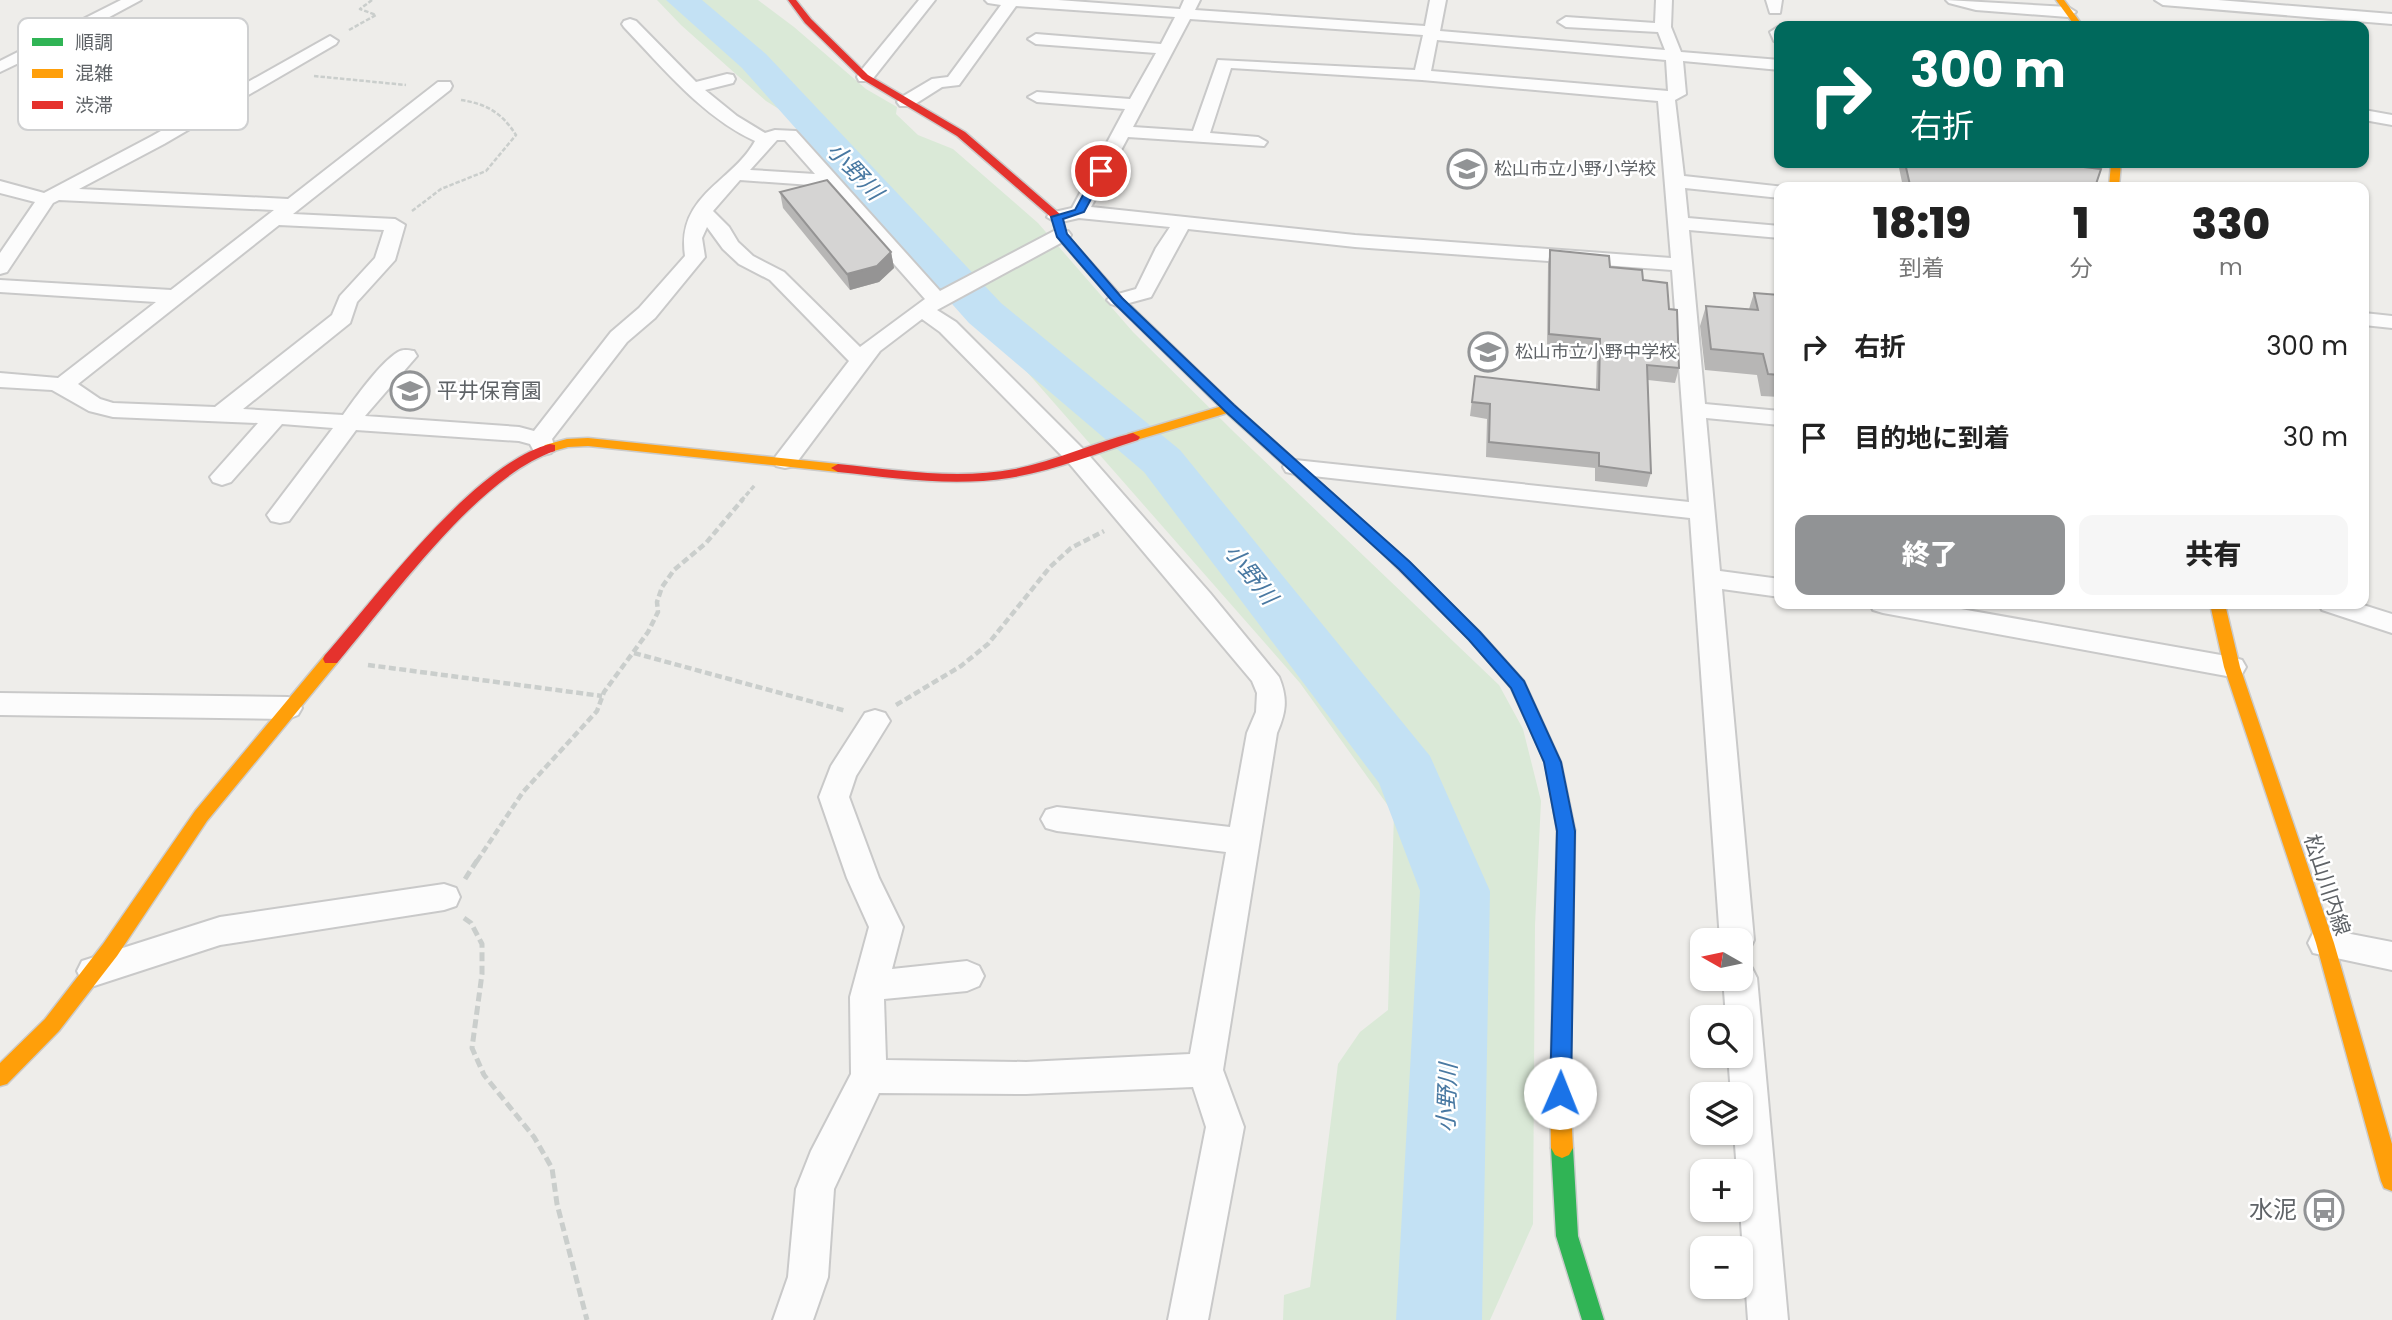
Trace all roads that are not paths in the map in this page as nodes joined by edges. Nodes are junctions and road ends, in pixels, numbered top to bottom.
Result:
1 (133, 0) edge
2 (792, 0) edge
3 (927, 0) edge
4 (993, 0) edge
5 (1289, 0) edge
6 (1438, 0) edge
7 (1664, 0) edge
8 (1954, 0) edge
9 (2163, 0) edge
10 (2328, 0) edge
11 (1012, 1) edge
12 (2219, 2) edge
13 (2064, 6) edge
14 (1189, 7) edge
15 (96, 18) edge
16 (2392, 19) edge
17 (1280, 20) junction
18 (2345, 20) edge
19 (2075, 21) edge
20 (1566, 22) dead end
21 (1663, 28) junction
22 (1432, 33) junction
23 (631, 34) dead end
24 (1035, 39) dead end
25 (330, 41) road end
26 (1166, 49) junction
27 (1674, 56) junction
28 (18, 57) edge
29 (1515, 64) junction
30 (1774, 64) edge
31 (0, 66) edge
32 (1422, 75) junction
33 (865, 77) junction
34 (727, 79) dead end
35 (444, 86) dead end
36 (248, 88) edge
37 (692, 88) junction
38 (1037, 97) dead end
39 (1666, 97) junction
40 (906, 102) junction
41 (1136, 105) junction
42 (2369, 117) edge
43 (2392, 120) edge
44 (175, 130) edge
45 (1122, 131) junction
46 (1200, 137) junction
47 (765, 139) junction
48 (1258, 142) dead end
49 (735, 174) junction
50 (831, 181) junction
51 (1675, 181) junction
52 (0, 187) edge
53 (1774, 191) edge
54 (51, 197) junction
55 (703, 212) junction
56 (1079, 212) junction
57 (280, 215) junction
58 (211, 219) dead end
59 (1183, 223) junction
60 (1678, 223) junction
61 (1058, 230) junction
62 (1774, 231) edge
63 (1682, 265) junction
64 (0, 268) edge
65 (0, 286) edge
66 (176, 297) junction
67 (1118, 300) junction
68 (935, 302) junction
69 (2369, 320) edge
70 (2392, 323) edge
71 (406, 356) dead end
72 (860, 360) junction
73 (0, 380) edge
74 (62, 386) junction
75 (1229, 408) junction
76 (1694, 410) junction
77 (219, 416) junction
78 (276, 417) junction
79 (1774, 417) edge
80 (349, 422) junction
81 (542, 444) junction
82 (1082, 455) junction
83 (780, 461) junction
84 (1295, 467) junction
85 (222, 477) dead end
86 (1703, 511) junction
87 (280, 514) dead end
88 (1707, 578) junction
89 (1774, 588) edge
90 (1918, 609) edge
91 (2218, 609) edge
92 (2347, 609) edge
93 (2392, 624) edge
94 (2232, 667) junction
95 (0, 704) edge
96 (288, 708) junction
97 (875, 721) road end
98 (1057, 819) dead end
99 (1243, 841) junction
100 (444, 897) road end
101 (1736, 928) edge
102 (2325, 943) junction
103 (2392, 956) edge
104 (94, 971) junction
105 (967, 976) dead end
106 (869, 986) junction
107 (1741, 991) edge
108 (1205, 1070) junction
109 (869, 1076) junction
110 (0, 1077) edge
111 (2392, 1181) edge
112 (793, 1320) edge
113 (1188, 1320) edge
114 (1593, 1320) edge
115 (1768, 1320) edge

1 - 15 street
2 - 33 main road
3 - 33 street
4 - 11 street
5 - 17 street
6 - 22 street
7 - 21 street
8 - 13 street
9 - 12 street
10 - 18 street
11 - 14 street
11 - 40 street
12 - 18 street
13 - 19 main road
14 - 17 street
14 - 26 street
16 - 18 street
17 - 22 street
20 - 21 street
21 - 27 street
22 - 29 street
22 - 32 street
23 - 37 street
24 - 26 street
25 - 36 street
26 - 41 street
27 - 29 street
27 - 30 street
27 - 39 street
28 - 31 street
29 - 32 street
29 - 39 street
32 - 46 street
33 - 40 main road
34 - 37 street
35 - 57 street
37 - 47 street
38 - 41 street
39 - 51 street
40 - 61 main road
41 - 45 street
42 - 43 street
44 - 54 street
45 - 46 street
45 - 56 street
46 - 48 street
47 - 49 street
47 - 50 street
49 - 50 street
49 - 55 street
50 - 68 street
51 - 53 street
51 - 60 street
52 - 54 street
54 - 57 street
54 - 64 street
55 - 72 street
55 - 81 street
56 - 59 street
56 - 61 street
57 - 58 street
57 - 66 street
57 - 77 street
59 - 63 street
59 - 67 street
60 - 62 street
60 - 63 street
61 - 67 main road
61 - 68 street
63 - 76 street
65 - 66 street
66 - 74 street
67 - 75 main road
68 - 72 street
68 - 82 street
69 - 70 street
71 - 80 street
72 - 83 street
73 - 74 street
74 - 77 street
75 - 82 main road
75 - 84 main road
76 - 79 street
76 - 86 street
77 - 78 street
78 - 80 street
78 - 85 street
80 - 81 street
80 - 87 street
81 - 83 main road
81 - 96 main road
82 - 83 main road
82 - 99 street
84 - 86 street
84 - 114 main road
86 - 88 street
88 - 89 street
88 - 101 street
90 - 94 street
91 - 94 main road, 松山川内線
92 - 93 street
94 - 102 main road, 松山川内線
95 - 96 street
96 - 104 main road
97 - 106 street
98 - 99 street
99 - 108 street
100 - 104 street
102 - 103 street
102 - 111 main road, 松山川内線
104 - 110 main road
105 - 106 street
106 - 109 street
107 - 115 street
108 - 109 street
108 - 113 street
109 - 112 street

